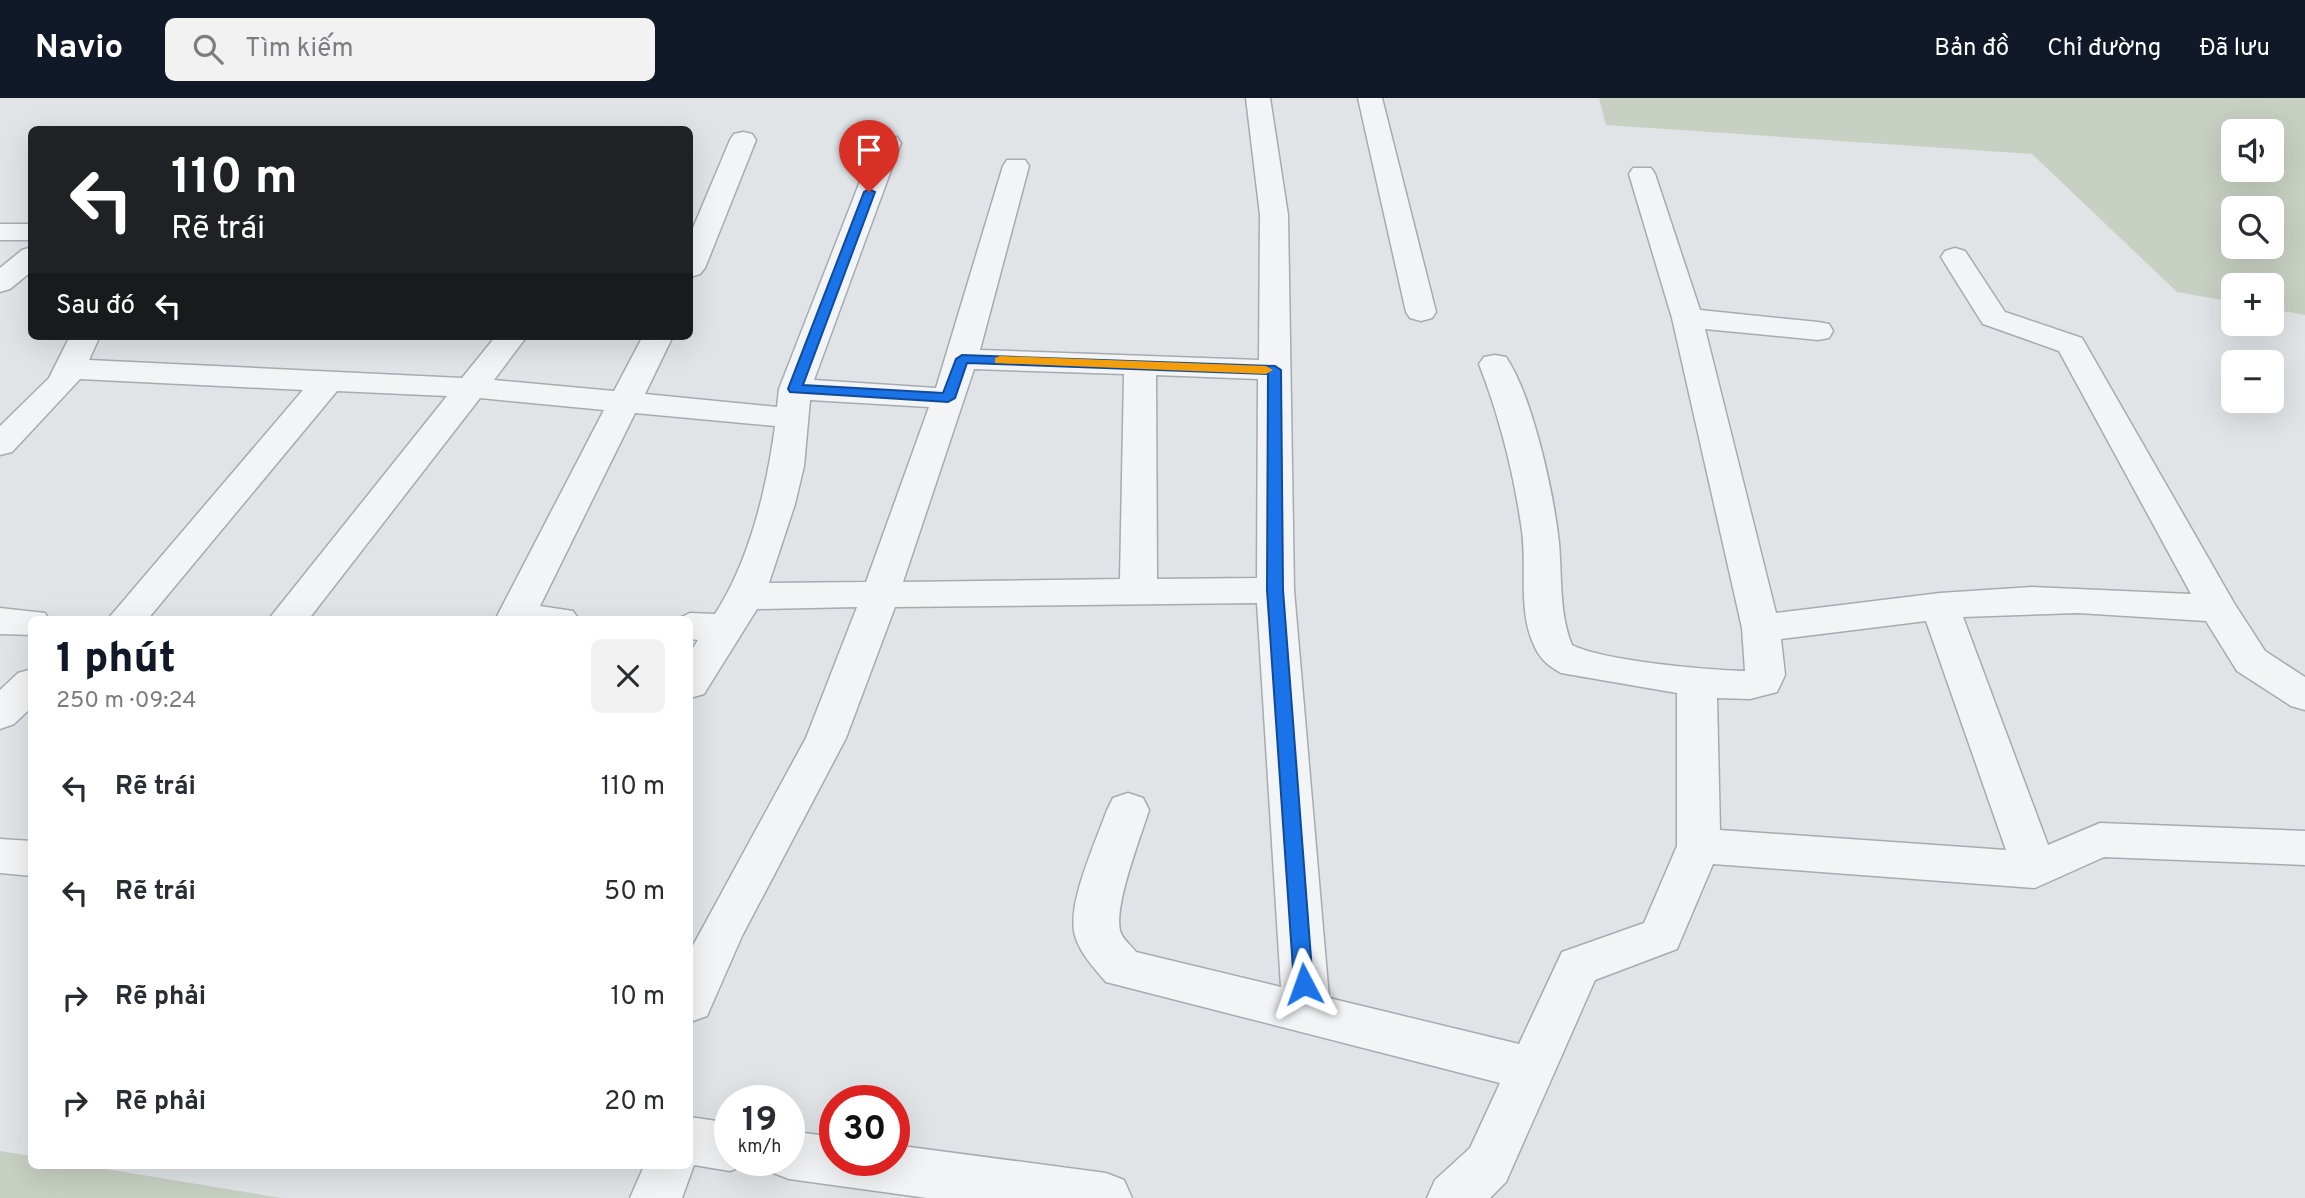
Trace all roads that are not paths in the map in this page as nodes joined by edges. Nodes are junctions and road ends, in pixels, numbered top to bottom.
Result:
1 (1258, 98) edge
2 (1370, 98) edge
3 (743, 140) dead end
4 (888, 143) dead end
5 (1016, 166) dead end
6 (1642, 174) dead end
7 (0, 232) edge
8 (28, 232) edge
9 (1955, 257) dead end
10 (28, 259) edge
11 (693, 261) edge
12 (0, 283) edge
13 (1421, 312) dead end
14 (1687, 318) junction
15 (1818, 331) dead end
16 (83, 340) edge
17 (509, 340) edge
18 (657, 340) edge
19 (962, 359) junction
20 (1495, 364) dead end
21 (1140, 365) junction
22 (71, 369) junction
23 (1275, 370) junction
24 (328, 381) junction
25 (473, 388) junction
26 (948, 398) junction
27 (627, 402) junction
28 (793, 403) junction
29 (0, 444) edge
30 (1275, 590) junction
31 (1138, 592) junction
32 (746, 596) junction
33 (882, 597) junction
34 (1940, 606) junction
35 (2218, 609) junction
36 (130, 616) edge
37 (289, 616) edge
38 (516, 616) edge
39 (0, 621) edge
40 (28, 622) edge
41 (708, 627) edge
42 (1761, 628) junction
43 (693, 674) edge
44 (1696, 680) junction
45 (28, 687) edge
46 (2305, 696) edge
47 (0, 714) edge
48 (1128, 810) dead end
49 (1699, 846) junction
50 (2305, 848) edge
51 (0, 856) edge
52 (28, 859) edge
53 (2035, 870) junction
54 (693, 995) edge
55 (1306, 1011) junction
56 (1532, 1069) junction
57 (693, 1142) edge
58 (714, 1145) edge
59 (805, 1157) edge
60 (668, 1169) edge
61 (656, 1198) edge
62 (1106, 1198) edge
63 (1453, 1198) edge

1 - 23 street
2 - 13 street
3 - 11 street
4 - 28 street
5 - 19 street
6 - 14 street
7 - 8 street
9 - 35 street
10 - 12 street
14 - 15 street
14 - 42 street
16 - 22 street
17 - 25 street
18 - 27 street
19 - 21 street
19 - 26 street
20 - 44 street
21 - 23 street
21 - 31 street
22 - 24 street
22 - 29 street
23 - 30 street
24 - 25 street
24 - 36 street
25 - 27 street
25 - 37 street
26 - 28 street
26 - 33 street
27 - 28 street
27 - 38 street
28 - 32 street
30 - 31 street
30 - 55 street
31 - 33 street
32 - 33 street
32 - 41 street
33 - 54 street
34 - 35 street
34 - 42 street
34 - 53 street
35 - 46 street
39 - 40 street
41 - 43 street
42 - 44 street
44 - 49 street
45 - 47 street
48 - 55 street
49 - 53 street
49 - 56 street
50 - 53 street
51 - 52 street
55 - 56 street
56 - 63 street
57 - 58 street
59 - 62 street
60 - 61 street

